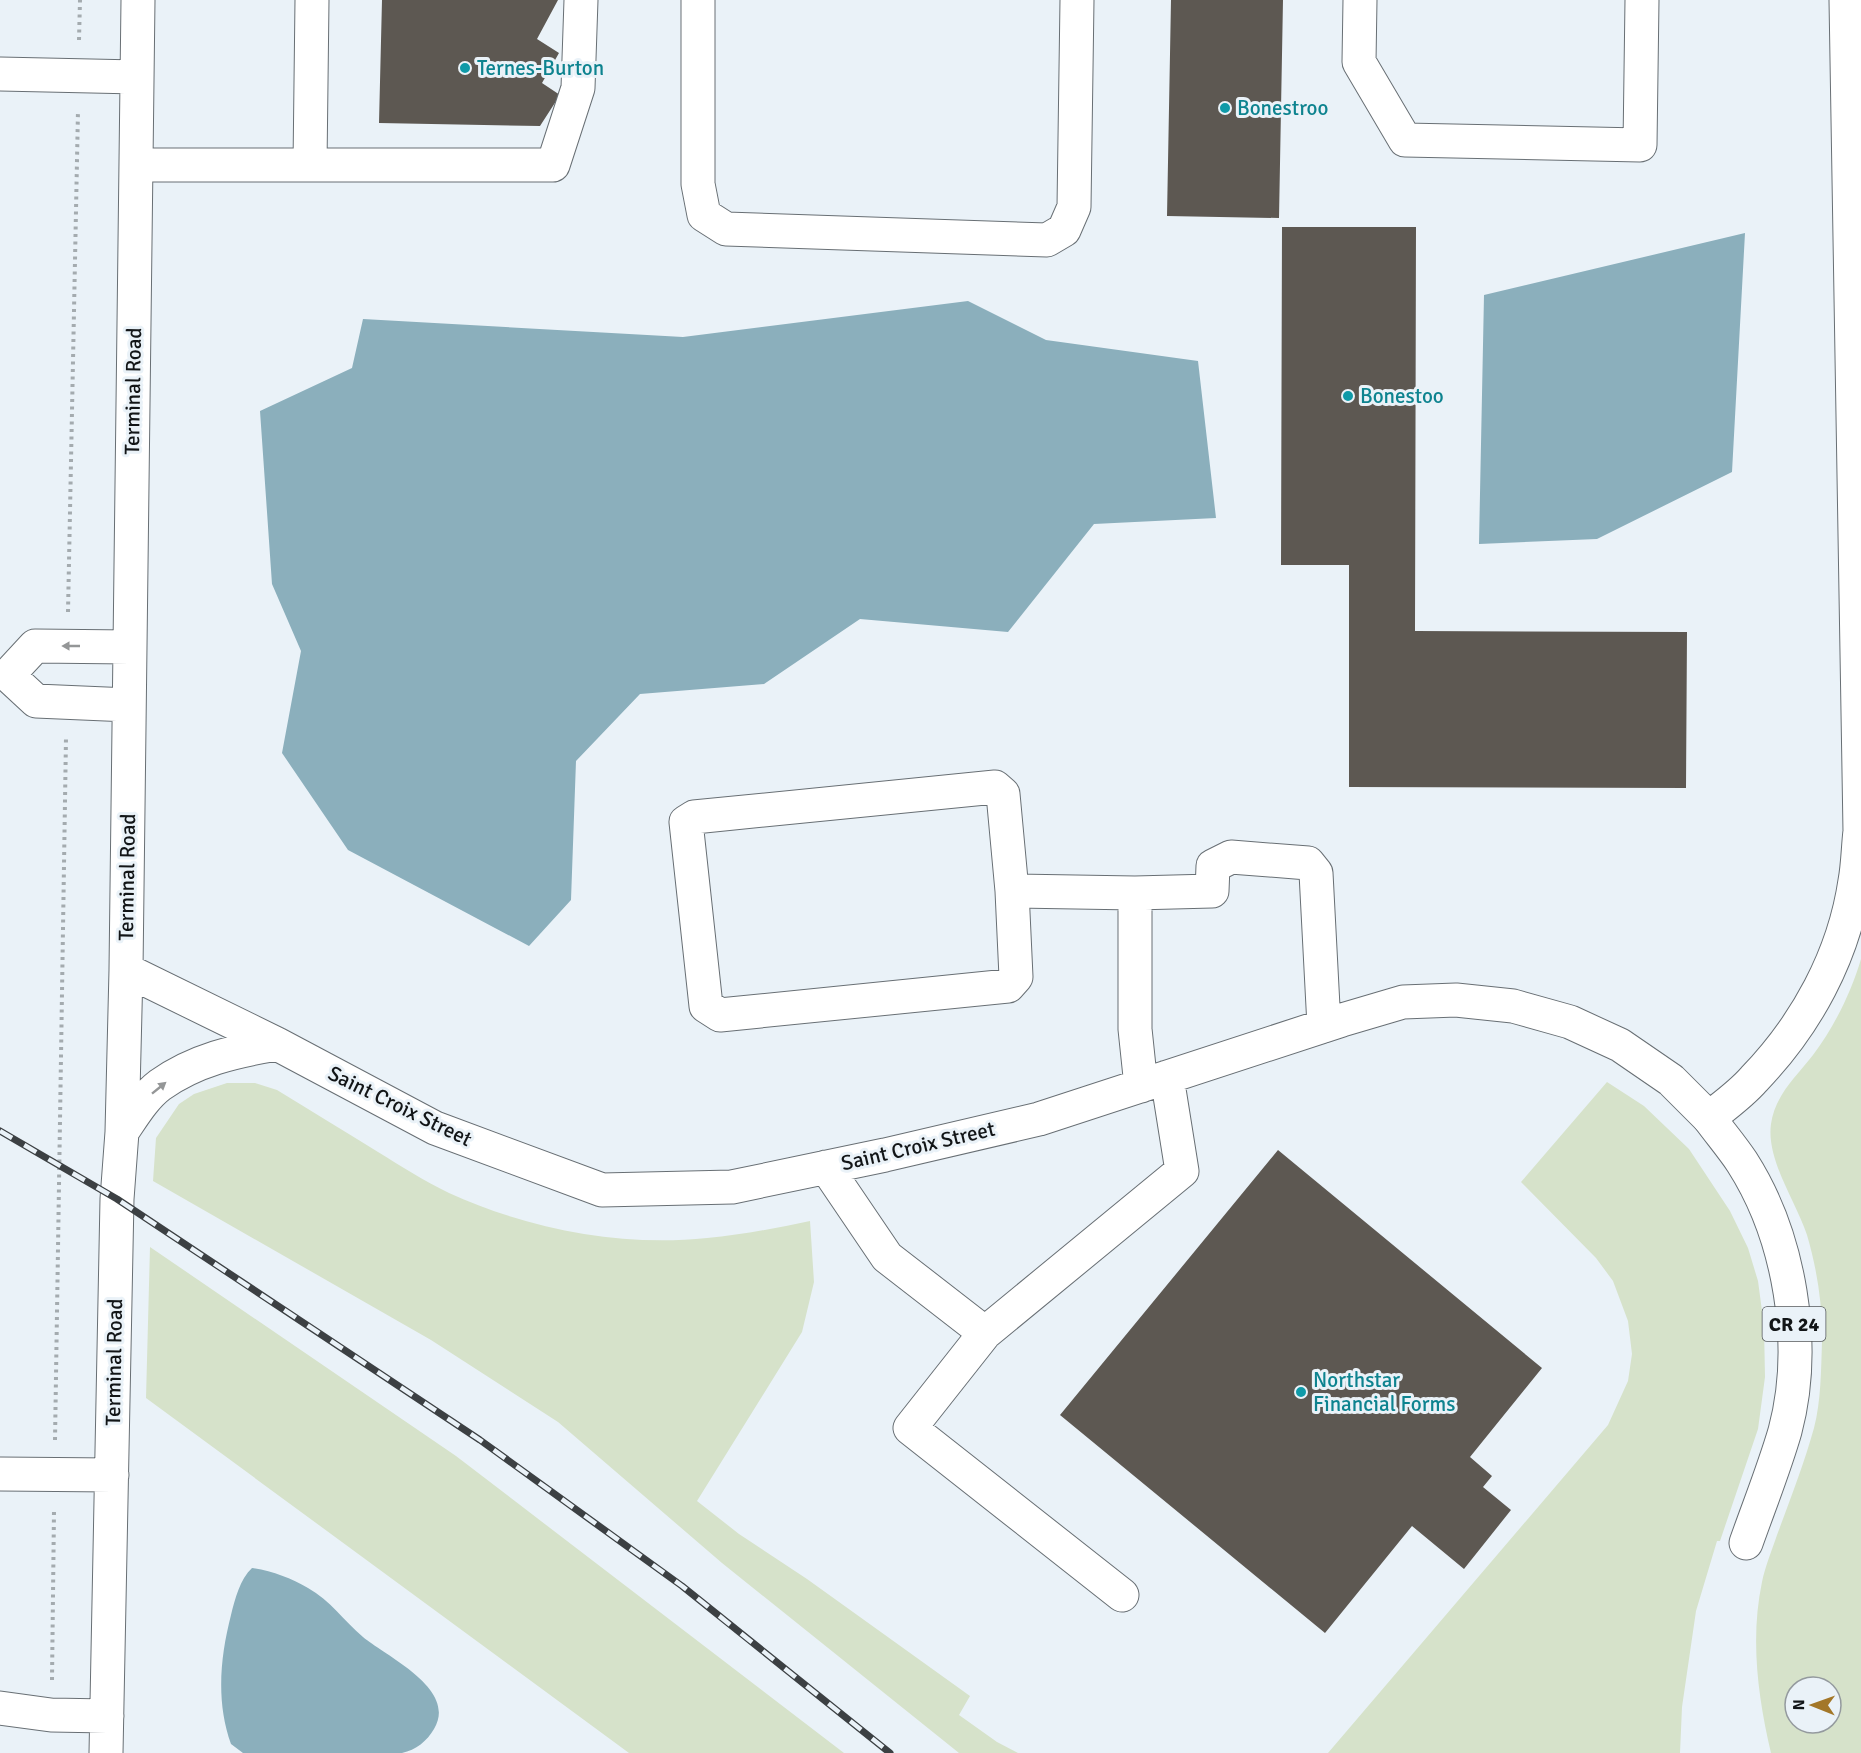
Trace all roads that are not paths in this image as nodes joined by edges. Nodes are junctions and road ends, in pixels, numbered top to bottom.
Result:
1 (138, 0) edge
2 (312, 0) edge
3 (581, 0) edge
4 (698, 0) edge
5 (1077, 0) edge
6 (1360, 0) edge
7 (1642, 0) edge
8 (1846, 0) edge
9 (0, 74) edge
10 (137, 77) junction
11 (136, 165) junction
12 (310, 165) junction
13 (130, 646) junction
14 (4, 675) edge
15 (129, 705) junction
16 (1012, 891) junction
17 (1135, 893) junction
18 (126, 970) junction
19 (1324, 1026) junction
20 (277, 1044) junction
21 (1154, 1082) junction
22 (1709, 1118) junction
23 (122, 1132) junction
24 (826, 1167) junction
25 (985, 1333) junction
26 (0, 1474) edge
27 (112, 1475) junction
28 (1746, 1543) dead end
29 (1122, 1594) dead end
30 (0, 1708) edge
31 (107, 1716) junction
32 (106, 1753) edge

1 - 10 main road, Terminal Road
2 - 12 main road
3 - 12 main road
4 - 5 main road
6 - 7 main road
8 - 22 main road
9 - 10 main road
10 - 11 main road, Terminal Road
11 - 12 main road
11 - 13 main road, Terminal Road
13 -> 14 main road
13 - 15 main road, Terminal Road
14 - 15 main road
15 - 18 main road, Terminal Road
16 - 16 main road
16 - 17 main road
17 - 19 main road
17 - 21 main road
18 - 20 main road, Saint Croix Street / CR 24
18 - 23 main road, Terminal Road
19 - 21 main road, Saint Croix Street / CR 24
19 - 22 main road, Saint Croix Street / CR 24
23 -> 20 main road
20 - 24 main road, Saint Croix Street / CR 24
21 - 24 main road, Saint Croix Street / CR 24
21 - 25 main road
22 - 28 main road, CR 24
23 - 27 main road, Terminal Road
24 - 25 main road
25 - 29 main road
26 - 27 main road
27 - 31 main road, Terminal Road
30 - 31 main road
31 - 32 main road, Terminal Road

